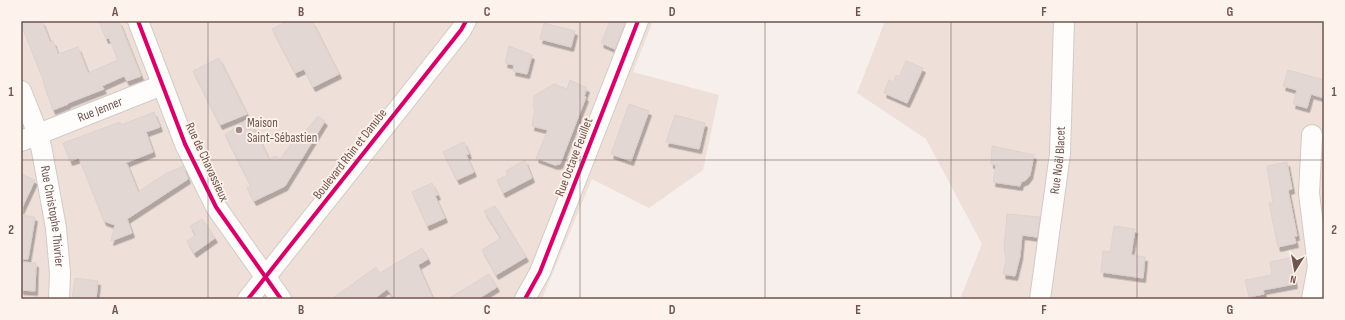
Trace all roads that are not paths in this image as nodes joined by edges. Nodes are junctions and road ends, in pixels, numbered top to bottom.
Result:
1 (138, 21) edge
2 (466, 21) edge
3 (638, 21) edge
4 (1064, 21) edge
5 (162, 85) junction
6 (21, 91) edge
7 (1312, 135) dead end
8 (29, 138) edge
9 (1321, 268) edge
10 (265, 277) junction
11 (59, 299) edge
12 (248, 299) edge
13 (281, 299) edge
14 (525, 299) edge
15 (1040, 299) edge
16 (1312, 299) edge

1 - 5 street, Rue de Chavassieux
2 - 10 street, Boulevard Rhin et Danube
3 - 14 street, Rue Octave Feuillet
4 - 15 street, Rue Noël Blacet
5 - 8 street, Rue Jenner
5 - 10 street, Rue de Chavassieux
6 - 8 street, Rue Christophe Thivrier
7 - 9 street
8 - 11 street, Rue Christophe Thivrier
9 - 16 street
10 - 12 street, Boulevard Rhin et Danube
10 - 13 street, Rue de Chavassieux

